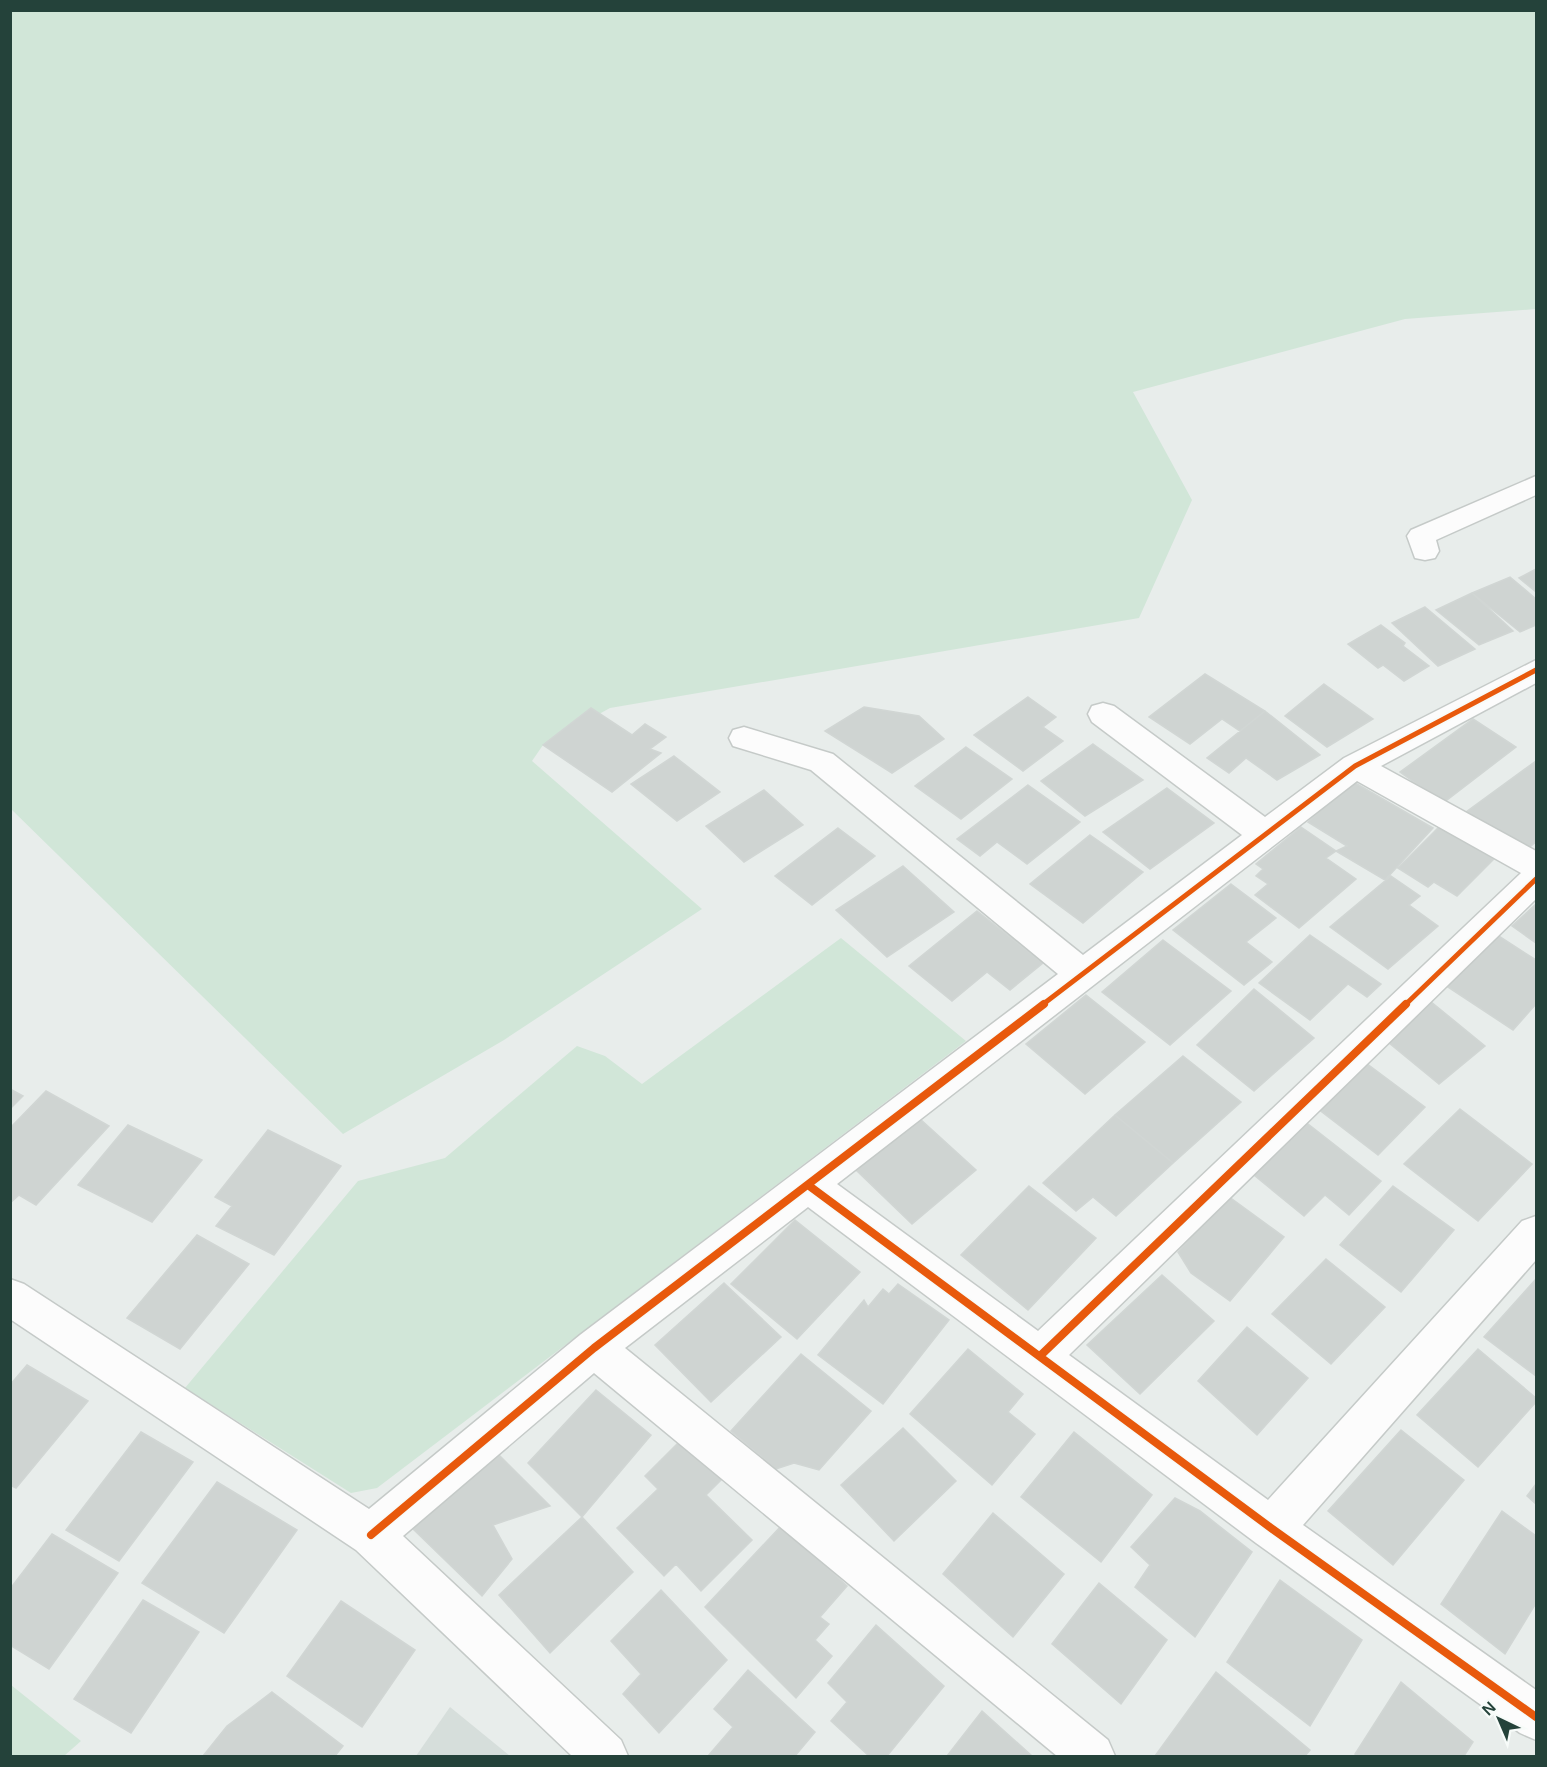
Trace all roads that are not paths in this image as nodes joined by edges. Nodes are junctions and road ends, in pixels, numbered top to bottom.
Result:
1 (1536, 485) edge
2 (1425, 551) dead end
3 (1536, 669) edge
4 (1104, 714) dead end
5 (744, 738) dead end
6 (1355, 766) junction
7 (1266, 835) junction
8 (1536, 866) edge
9 (1536, 879) edge
10 (1084, 975) junction
11 (808, 1185) junction
12 (1536, 1233) edge
13 (10, 1297) edge
14 (594, 1348) junction
15 (1040, 1356) junction
16 (1270, 1528) junction
17 (371, 1535) junction
18 (1536, 1717) edge
19 (606, 1756) edge
20 (1092, 1756) edge

1 - 2 street
3 - 6 street
4 - 7 street
5 - 10 street
6 - 7 street
6 - 8 street
7 - 10 street
9 - 15 street
10 - 11 street
11 - 14 street
11 - 15 street
12 - 16 street
13 - 17 street
14 - 17 street
14 - 20 street
15 - 16 street
16 - 18 street
17 - 19 street

